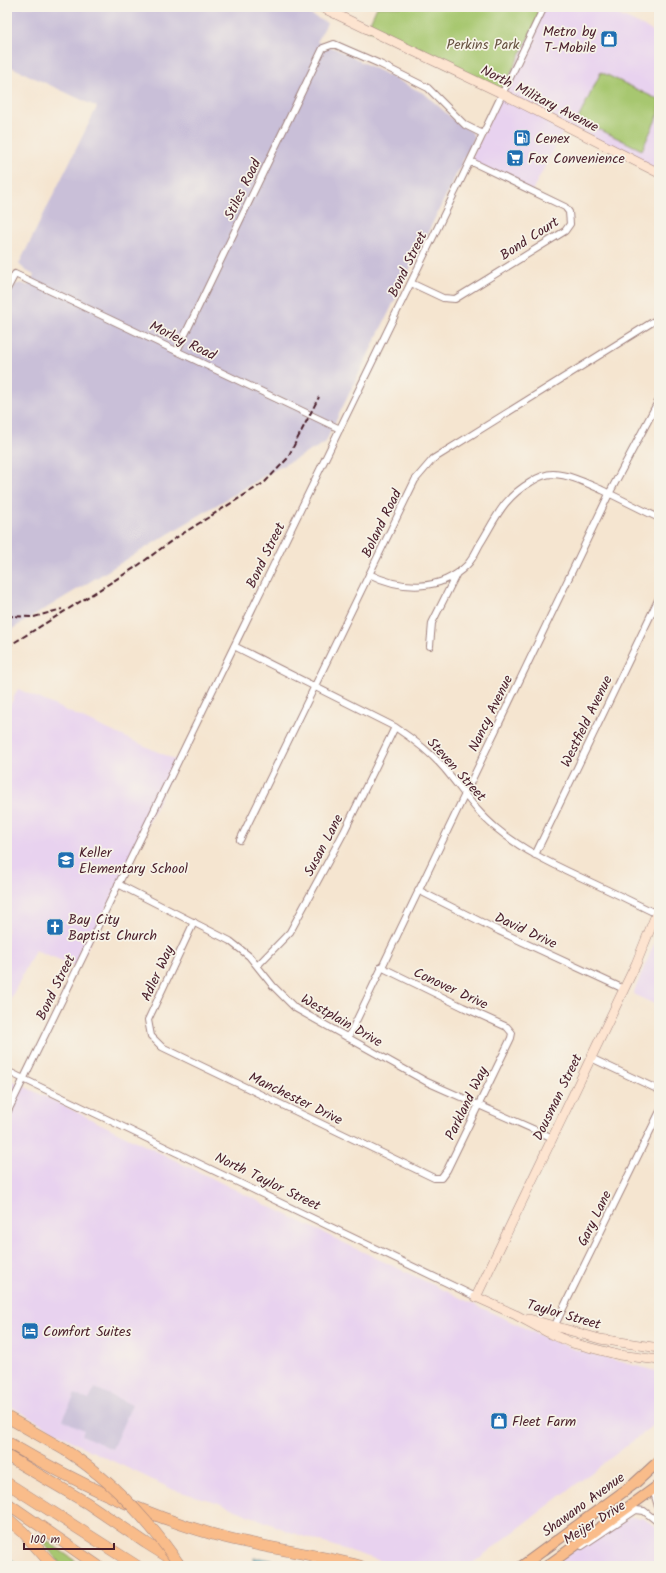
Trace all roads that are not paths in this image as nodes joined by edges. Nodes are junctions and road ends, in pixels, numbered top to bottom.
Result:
1 (321, 7) edge
2 (544, 7) edge
3 (502, 93) junction
4 (483, 134) junction
5 (470, 161) junction
6 (659, 173) edge
7 (411, 283) junction
8 (7, 289) edge
9 (659, 318) edge
10 (177, 350) junction
11 (659, 400) edge
12 (340, 429) junction
13 (609, 494) junction
14 (659, 518) edge
15 (369, 574) junction
16 (456, 574) junction
17 (659, 598) edge
18 (234, 646) junction
19 (430, 646) dead end
20 (315, 686) junction
21 (395, 727) junction
22 (464, 794) junction
23 (240, 840) dead end
24 (535, 855) junction
25 (118, 884) junction
26 (418, 890) junction
27 (658, 911) edge
28 (194, 922) junction
29 (258, 965) junction
30 (381, 968) junction
31 (624, 989) junction
32 (511, 1030) joint
33 (151, 1036) joint
34 (348, 1038) junction
35 (591, 1058) junction
36 (7, 1071) edge
37 (24, 1079) junction
38 (659, 1090) edge
39 (479, 1105) junction
40 (7, 1113) edge
41 (659, 1113) edge
42 (553, 1138) junction
43 (434, 1178) joint
44 (476, 1297) junction
45 (516, 1315) junction
46 (555, 1325) junction
47 (551, 1334) junction
48 (659, 1348) edge
49 (659, 1360) edge
50 (7, 1417) edge
51 (7, 1442) edge
52 (7, 1456) edge
53 (659, 1461) edge
54 (7, 1483) edge
55 (659, 1485) edge
56 (7, 1503) edge
57 (659, 1510) edge
58 (7, 1518) edge
59 (659, 1523) edge
60 (560, 1556) junction
61 (53, 1566) edge
62 (98, 1566) edge
63 (137, 1566) edge
64 (180, 1566) edge
65 (184, 1566) edge
66 (360, 1566) edge
67 (522, 1566) edge
68 (547, 1566) edge

1 - 3 street, North Military Avenue
2 - 3 street, Bond Street
3 - 4 street, Bond Street
3 - 6 street, North Military Avenue
4 - 5 street, Bond Street
4 - 10 street, Stiles Road
5 - 7 street, Bond Street
5 - 7 street, Bond Court
7 - 12 street, Bond Street
8 - 10 street, Morley Road
9 - 15 street, Boland Road
10 - 12 street, Morley Road
11 - 13 street, Nancy Avenue
12 - 18 street, Bond Street
13 - 14 street
13 - 16 street
13 - 22 street, Nancy Avenue
15 - 16 street
15 - 20 street, Boland Road
16 - 19 street
17 - 24 street, Westfield Avenue
18 - 20 street, Steven Street
18 - 25 street, Bond Street
20 - 21 street, Steven Street
20 - 23 street, Boland Road
21 - 22 street, Steven Street
21 - 29 street, Susan Lane
22 - 24 street, Steven Street
22 - 26 street, Nancy Avenue
24 - 27 street, Steven Street
25 - 28 street, Westplain Drive
25 - 37 street, Bond Street
26 - 30 street, Nancy Avenue
26 - 31 street, David Drive
27 - 31 street, Dousman Street
28 - 29 street, Westplain Drive
28 - 33 street, Adler Way
29 - 34 street, Westplain Drive
30 - 32 street, Conover Drive
30 - 34 street, Nancy Avenue
31 - 35 street, Dousman Street
32 - 39 street, Parkland Way
33 - 43 street, Manchester Drive
34 - 39 street, Westplain Drive
35 - 38 street
35 - 42 street, Dousman Street
36 - 37 street, North Taylor Street
37 - 40 street, Bond Street
37 - 44 street, North Taylor Street
39 - 42 street, Westplain Drive
39 - 43 street, Parkland Way
41 - 46 street, Gary Lane
42 - 44 street, Dousman Street
44 - 45 street, North Taylor Street
45 - 46 street, Taylor Street
45 - 47 street, Taylor Street
46 - 47 street, Gary Lane
46 - 48 street, Taylor Street
47 - 49 street, Taylor Street
50 - 64 highway, bridge
51 - 66 highway
52 - 65 highway
53 - 67 main road, Shawano Avenue
54 - 63 highway
55 - 57 street
55 - 60 main road, Shawano Avenue
56 - 62 highway
58 - 61 highway
59 - 60 street, Meijer Drive
60 - 68 main road, Shawano Avenue

